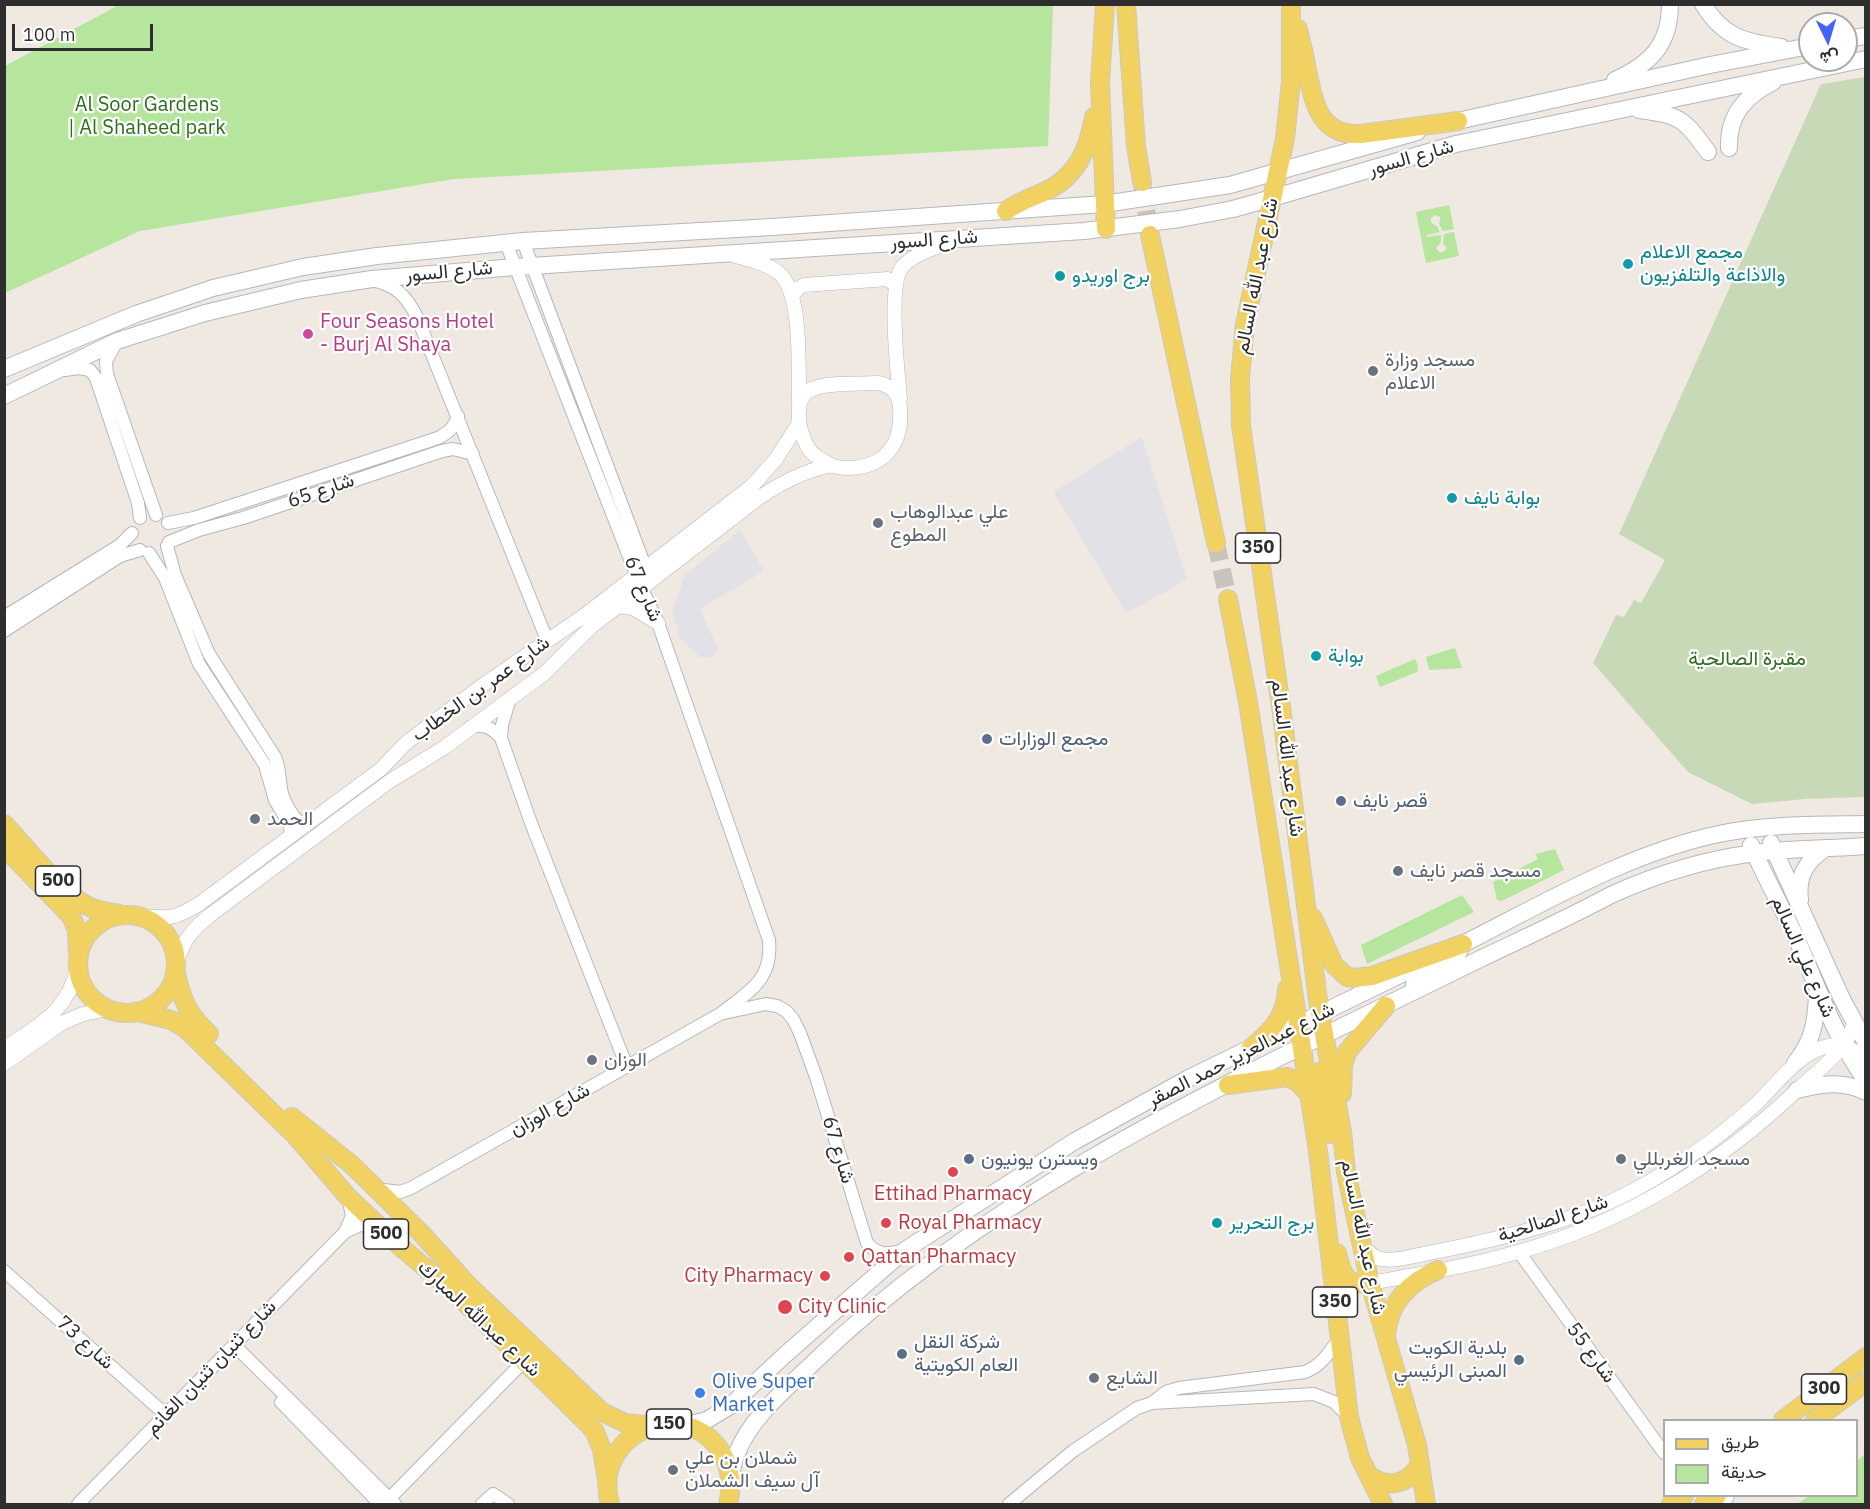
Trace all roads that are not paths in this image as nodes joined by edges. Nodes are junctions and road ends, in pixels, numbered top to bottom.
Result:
1 (1105, 4) edge
2 (1126, 4) edge
3 (1291, 4) edge
4 (1670, 4) edge
5 (1703, 4) edge
6 (1798, 47) edge
7 (1798, 48) edge
8 (1866, 58) edge
9 (1790, 74) junction
10 (1100, 82) junction
11 (1589, 91) junction
12 (1626, 108) junction
13 (1458, 121) junction
14 (1729, 148) dead end
15 (1708, 153) dead end
16 (1278, 173) junction
17 (1142, 182) tunnel mouth
18 (1272, 198) junction
19 (1104, 204) junction
20 (1006, 211) junction
21 (1106, 229) junction
22 (1150, 235) tunnel mouth
23 (957, 238) junction
24 (523, 241) junction
25 (506, 243) junction
26 (726, 253) junction
27 (532, 266) junction
28 (515, 267) junction
29 (372, 279) junction
30 (895, 285) junction
31 (793, 295) junction
32 (117, 341) junction
33 (4, 369) edge
34 (45, 374) junction
35 (4, 396) edge
36 (900, 399) junction
37 (458, 416) junction
38 (799, 416) junction
39 (473, 454) junction
40 (776, 459) junction
41 (831, 465) junction
42 (791, 478) junction
43 (156, 515) junction
44 (140, 518) junction
45 (168, 523) junction
46 (132, 533) junction
47 (1216, 543) tunnel mouth
48 (168, 544) junction
49 (145, 551) junction
50 (643, 577) junction
51 (1228, 600) tunnel mouth
52 (617, 606) junction
53 (4, 617) edge
54 (658, 623) junction
55 (4, 630) edge
56 (547, 640) junction
57 (528, 654) junction
58 (545, 673) junction
59 (510, 698) junction
60 (427, 727) junction
61 (470, 727) junction
62 (501, 738) junction
63 (445, 747) junction
64 (4, 824) edge
65 (308, 824) junction
66 (1866, 824) edge
67 (1866, 829) edge
68 (291, 836) junction
69 (1768, 838) junction
70 (1750, 844) junction
71 (1866, 846) edge
72 (4, 847) edge
73 (1826, 848) junction
74 (1276, 883) junction
75 (1304, 898) junction
76 (1800, 906) junction
77 (132, 916) junction
78 (1504, 922) junction
79 (769, 940) joint
80 (1285, 943) junction
81 (1463, 944) junction
82 (1808, 944) junction
83 (78, 963) junction
84 (176, 967) junction
85 (1818, 990) junction
86 (1417, 991) junction
87 (1386, 1006) junction
88 (108, 1009) junction
89 (138, 1012) junction
90 (720, 1014) junction
91 (793, 1019) joint
92 (1309, 1020) junction
93 (1854, 1024) junction
94 (1312, 1042) junction
95 (1866, 1043) edge
96 (1844, 1045) junction
97 (4, 1049) edge
98 (1250, 1049) junction
99 (1866, 1059) edge
100 (1795, 1063) junction
101 (4, 1064) edge
102 (627, 1067) junction
103 (1866, 1081) edge
104 (1228, 1084) junction
105 (1797, 1090) junction
106 (1866, 1092) edge
107 (1308, 1093) junction
108 (1342, 1132) junction
109 (1318, 1151) junction
110 (1344, 1159) junction
111 (346, 1160) junction
112 (329, 1177) junction
113 (376, 1189) junction
114 (348, 1197) junction
115 (1581, 1214) junction
116 (378, 1226) junction
117 (345, 1233) junction
118 (430, 1244) junction
119 (1362, 1245) junction
120 (905, 1250) junction
121 (1519, 1252) junction
122 (414, 1259) junction
123 (1438, 1270) junction
124 (4, 1271) edge
125 (1370, 1283) junction
126 (1339, 1338) junction
127 (1386, 1340) junction
128 (232, 1348) junction
129 (1866, 1357) edge
130 (525, 1360) junction
131 (1294, 1373) junction
132 (1866, 1382) edge
133 (1295, 1394) junction
134 (1152, 1402) junction
135 (165, 1415) junction
136 (1349, 1417) junction
137 (1784, 1419) edge
138 (1816, 1419) edge
139 (655, 1426) junction
140 (683, 1426) junction
141 (1663, 1450) edge
142 (1420, 1464) junction
143 (1369, 1475) junction
144 (730, 1480) junction
145 (608, 1497) edge
146 (387, 1503) edge
147 (78, 1504) edge
148 (482, 1504) edge
149 (508, 1504) edge
150 (728, 1504) edge
151 (1008, 1504) edge
152 (1383, 1504) edge
153 (1426, 1504) edge

1 - 10 main road
2 - 17 main road
3 - 13 main road
3 - 16 main road, شارع عبد الله السالم / 350
4 - 11 main road
5 - 6 main road
7 - 11 main road, شارع السور
8 - 9 main road, شارع السور
9 - 12 main road, شارع السور
9 - 14 main road
10 - 19 main road
10 - 20 main road
11 - 13 main road, شارع السور
12 - 15 main road
12 - 18 main road, شارع السور
13 - 16 main road, شارع السور
16 - 18 main road, شارع عبد الله السالم / 350
16 - 19 main road, شارع السور
18 - 21 main road, شارع السور
18 - 75 main road, شارع عبد الله السالم / 350
19 - 20 main road, شارع السور
19 - 21 main road
20 - 24 main road, شارع السور
21 - 23 main road, شارع السور
22 - 47 main road, 350
23 - 26 main road, شارع السور
23 - 30 street
24 - 25 main road, شارع السور
24 - 27 street, شارع 67
25 - 28 street, شارع 67
25 - 33 main road, شارع السور
26 - 27 main road, شارع السور
26 - 31 street
27 - 28 main road, شارع السور
27 - 50 street, شارع 67
28 - 29 main road, شارع السور
28 - 50 street, شارع 67
29 - 32 main road, شارع السور
29 - 37 street
30 - 31 street
30 - 36 street
31 - 38 street
32 - 34 main road, شارع السور
32 - 43 street
34 - 35 main road, شارع السور
34 - 44 street
36 - 38 street
36 - 41 street
37 - 39 street
37 - 45 street, شارع 65
38 - 40 street, شارع عمر بن الخطاب
38 - 41 street
39 - 48 street, شارع 65
39 - 56 street
40 - 42 street
40 - 50 street, شارع عمر بن الخطاب
41 - 42 street, شارع عمر بن الخطاب
42 - 50 street, شارع عمر بن الخطاب
43 - 44 street
43 - 45 street
44 - 46 street
45 - 48 street
46 - 49 street
46 - 53 street
48 - 49 street
48 - 65 street
49 - 55 street
49 - 68 street
50 - 52 street, شارع عمر بن الخطاب
50 - 54 street, شارع 67
50 - 56 street, شارع عمر بن الخطاب
51 - 74 main road, شارع عبد الله السالم / 350
52 - 54 street
52 - 58 street, شارع عمر بن الخطاب
54 - 79 street, شارع 67
56 - 57 street, شارع عمر بن الخطاب
57 - 58 street
57 - 60 street, شارع عمر بن الخطاب
58 - 59 street, شارع عمر بن الخطاب
59 - 61 street, شارع عمر بن الخطاب
59 - 62 street
60 - 63 street
60 - 65 street, شارع عمر بن الخطاب
61 - 62 street
61 - 63 street, شارع عمر بن الخطاب
62 - 102 street
63 - 84 street, شارع عمر بن الخطاب
64 - 77 main road, 500
65 - 68 street, شارع عمر بن الخطاب
66 - 69 main road, شارع عبدالعزيز حمد الصقر / 150
67 - 69 main road
68 - 77 street, شارع عمر بن الخطاب
69 - 70 main road, شارع عبدالعزيز حمد الصقر / 150
69 - 70 main road, شارع عبدالعزيز حمد الصقر / 150
69 - 73 main road, شارع عبدالعزيز حمد الصقر / 150
69 - 76 main road, شارع علي السالم
70 - 78 main road, شارع عبدالعزيز حمد الصقر / 150
70 - 82 main road, شارع علي السالم
70 - 86 main road, شارع عبدالعزيز حمد الصقر / 150
71 - 73 main road, شارع عبدالعزيز حمد الصقر / 150
72 - 83 main road, 500
73 - 76 main road
74 - 80 main road, شارع عبد الله السالم / 350
74 - 92 main road
75 - 81 main road
75 - 92 main road, شارع عبد الله السالم / 350
76 - 82 main road, شارع علي السالم
77 - 83 main road
77 - 84 main road, 500
78 - 81 main road, شارع عبدالعزيز حمد الصقر / 150
78 - 86 main road
79 - 90 street, شارع الوزان
80 - 92 main road, شارع عبد الله السالم / 350
80 - 98 main road
81 - 92 main road, شارع عبدالعزيز حمد الصقر / 150
82 - 85 main road, شارع علي السالم
82 - 93 main road, شارع علي السالم
83 - 88 main road, 500
83 - 97 street
84 - 89 main road
84 - 111 main road, شارع عبدالله المبارك / 500
85 - 96 main road, شارع علي السالم
85 - 100 main road
86 - 87 main road, شارع عبدالعزيز حمد الصقر / 150
87 - 94 main road, شارع عبدالعزيز حمد الصقر / 150
87 - 108 main road
88 - 89 main road, 500
88 - 101 street
89 - 112 main road, شارع عبدالله المبارك / 500
90 - 91 street, شارع الوزان
90 - 102 street, شارع الوزان
91 - 120 street, شارع 67
92 - 94 main road, شارع عبد الله السالم / 350
92 - 94 main road, شارع عبد الله السالم / 350
92 - 98 main road, شارع عبدالعزيز حمد الصقر / 150
93 - 95 main road, شارع علي السالم
93 - 96 street, شارع الصالحية
94 - 104 main road, شارع عبدالعزيز حمد الصقر / 150
94 - 107 main road, شارع عبد الله السالم / 350
94 - 108 main road, شارع عبد الله السالم / 350
94 - 110 main road
96 - 99 street
96 - 100 street, شارع الصالحية
96 - 103 main road, شارع علي السالم
96 - 105 street, شارع الصالحية
98 - 120 main road, شارع عبدالعزيز حمد الصقر / 150
100 - 115 street, شارع الصالحية
102 - 113 street, شارع الوزان
104 - 107 main road
104 - 144 main road, شارع عبدالعزيز حمد الصقر / 150
105 - 106 main road
105 - 121 street, شارع الصالحية
107 - 109 main road, شارع عبد الله السالم / 350
108 - 110 main road, شارع عبد الله السالم / 350
109 - 125 main road
109 - 126 main road, شارع عبد الله السالم / 350
110 - 119 main road, شارع عبد الله السالم / 350
111 - 112 main road
111 - 113 main road, شارع عبدالله المبارك / 500
112 - 114 main road, شارع عبدالله المبارك / 500
113 - 118 main road, شارع عبدالله المبارك / 500
114 - 116 main road, شارع عبدالله المبارك / 500
114 - 117 street
115 - 119 street, شارع الصالحية
115 - 121 street
116 - 117 street
116 - 122 main road, شارع عبدالله المبارك / 500
117 - 128 street, شارع ثنيان ثنيان الغانم
118 - 122 main road
118 - 139 main road, شارع عبدالله المبارك / 500
119 - 125 main road, شارع عبد الله السالم / 350
120 - 140 main road, شارع عبدالعزيز حمد الصقر / 150
121 - 123 street, شارع الصالحية
121 - 141 street, شارع 55
122 - 130 main road, شارع عبدالله المبارك / 500
123 - 125 street, شارع الصالحية
123 - 127 main road
124 - 135 street, شارع 73
125 - 127 main road, شارع عبد الله السالم / 350
126 - 131 street
126 - 136 main road, شارع عبد الله السالم / 350
127 - 142 main road, شارع عبد الله السالم / 350
128 - 135 street, شارع ثنيان ثنيان الغانم
128 - 146 street
129 - 137 main road, 300
130 - 145 main road, شارع عبدالله المبارك / 500
130 - 146 street
131 - 133 street
131 - 134 street
132 - 138 main road, 300
133 - 134 street
133 - 136 street
134 - 151 street
135 - 147 street, شارع ثنيان ثنيان الغانم
136 - 143 main road, شارع عبد الله السالم / 350
139 - 140 main road, 150
139 - 145 main road, 150
140 - 144 main road, 150
142 - 143 main road
142 - 153 main road, شارع عبد الله السالم / 350
143 - 152 main road, شارع عبد الله السالم / 350
144 - 150 main road, 150
148 - 149 street

